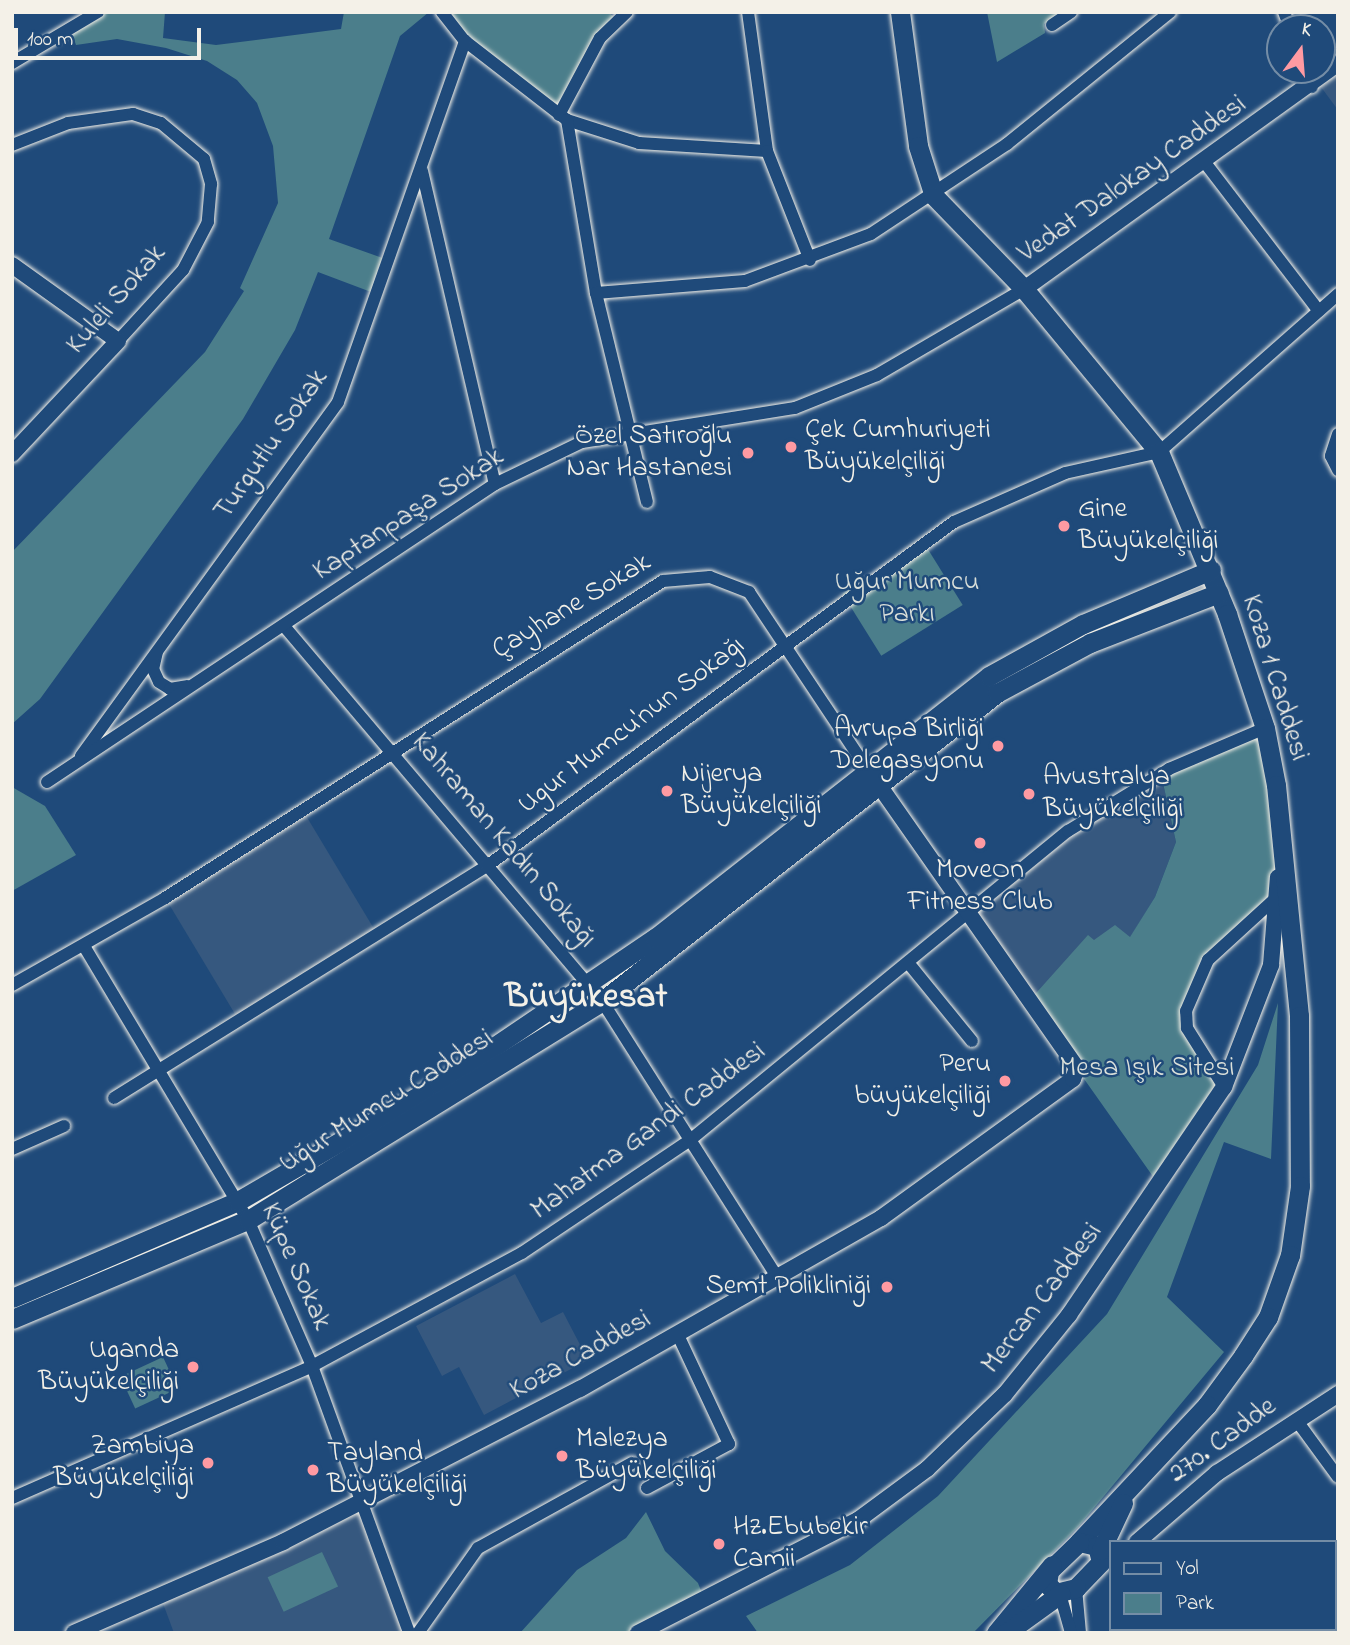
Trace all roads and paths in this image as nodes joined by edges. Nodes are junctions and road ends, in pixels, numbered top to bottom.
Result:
1 (98, 12) edge
2 (442, 12) edge
3 (748, 12) edge
4 (900, 12) edge
5 (1071, 12) edge
6 (1170, 12) edge
7 (622, 17) edge
8 (1052, 25) dead end
9 (465, 41) junction
10 (12, 63) edge
11 (1338, 63) edge
12 (1311, 84) edge
13 (1312, 87) junction
14 (563, 117) junction
15 (12, 145) edge
16 (767, 151) junction
17 (1203, 160) junction
18 (422, 171) junction
19 (934, 196) junction
20 (810, 260) junction
21 (12, 265) edge
22 (1024, 289) junction
23 (596, 293) junction
24 (1338, 294) edge
25 (1319, 311) junction
26 (118, 341) junction
27 (633, 430) junction
28 (1338, 434) edge
29 (15, 445) edge
30 (1158, 452) junction
31 (1338, 470) edge
32 (495, 484) junction
33 (647, 502) dead end
34 (1211, 570) junction
35 (1219, 593) junction
36 (284, 626) junction
37 (166, 634) junction
38 (787, 641) junction
39 (200, 680) junction
40 (1265, 728) junction
41 (392, 753) junction
42 (77, 762) junction
43 (867, 769) junction
44 (47, 782) dead end
45 (879, 785) junction
46 (1278, 836) junction
47 (488, 866) junction
48 (1278, 896) junction
49 (966, 918) junction
50 (84, 946) junction
51 (910, 965) junction
52 (12, 985) edge
53 (595, 994) junction
54 (972, 1041) dead end
55 (1077, 1068) joint
56 (161, 1070) junction
57 (1224, 1087) junction
58 (114, 1098) dead end
59 (64, 1126) dead end
60 (690, 1140) junction
61 (12, 1149) edge
62 (238, 1201) junction
63 (248, 1220) junction
64 (779, 1278) junction
65 (12, 1298) edge
66 (12, 1319) edge
67 (677, 1334) junction
68 (312, 1366) junction
69 (1338, 1394) edge
70 (1297, 1421) junction
71 (632, 1463) dead end
72 (1338, 1477) edge
73 (647, 1488) dead end
74 (1129, 1489) junction
75 (12, 1498) edge
76 (363, 1499) junction
77 (1110, 1540) edge
78 (1137, 1540) edge
79 (1079, 1542) junction
80 (1106, 1552) edge
81 (1053, 1564) junction
82 (1068, 1591) junction
83 (74, 1633) edge
84 (409, 1633) edge
85 (418, 1633) edge
86 (638, 1633) edge
87 (996, 1633) edge
88 (1006, 1633) edge
89 (1071, 1633) edge
90 (1080, 1633) edge

1 - 10 street
2 - 9 street
3 - 16 street
4 - 19 main road, Koza 1 Caddesi
5 - 8 street
6 - 19 street
7 - 14 street
9 - 14 street
9 - 18 street, Turgutlu Sokak
11 - 13 street, Vedat Dalokay Caddesi
12 - 13 street
13 - 17 street, Vedat Dalokay Caddesi
14 - 16 street
14 - 23 street
15 - 26 street, Kuleli Sokak
16 - 20 street
17 - 22 street, Vedat Dalokay Caddesi
17 - 25 street
18 - 32 street
18 - 37 street, Turgutlu Sokak
19 - 20 street
19 - 22 main road, Koza 1 Caddesi
20 - 23 street
21 - 26 street
22 - 27 street, Kaptanpaşa Sokak
22 - 30 main road, Koza 1 Caddesi
23 - 27 street
24 - 25 street
25 - 30 street
26 - 29 street, Kuleli Sokak
27 - 32 street, Kaptanpaşa Sokak
27 - 33 street
28 - 31 street
30 - 34 main road, Koza 1 Caddesi
30 - 38 street, Ugur Mumcu'nun Sokağı
32 - 36 street, Kaptanpaşa Sokak
34 - 35 main road, Koza 1 Caddesi
34 - 43 main road, Uğur Mumcu Caddesi
35 - 40 main road, Koza 1 Caddesi
35 - 45 main road, Uğur Mumcu Caddesi
36 - 39 street, Kaptanpaşa Sokak
36 - 41 street, Kahraman Kadın Sokağı
37 - 39 street
37 - 42 street, Turgutlu Sokak
38 - 41 street, Çayhane Sokak
38 - 43 street, Çayhane Sokak
38 - 47 street, Ugur Mumcu'nun Sokağı
39 - 42 street, Kaptanpaşa Sokak
40 - 46 main road, Koza 1 Caddesi
40 - 49 street, Mahatma Gandi Caddesi
41 - 47 street, Kahraman Kadın Sokağı
41 - 50 street, Çayhane Sokak
42 - 44 street, Kaptanpaşa Sokak
43 - 45 main road, Çayhane Sokak
43 - 53 main road, Uğur Mumcu Caddesi
45 - 49 street, Çayhane Sokak
45 - 53 main road, Uğur Mumcu Caddesi
46 - 48 street, Mercan Caddesi
46 - 74 main road, Koza 1 Caddesi
47 - 53 street, Kahraman Kadın Sokağı
47 - 56 street, Ugur Mumcu'nun Sokağı
48 - 57 street, Mercan Caddesi
48 - 57 street
49 - 51 street, Mahatma Gandi Caddesi
49 - 55 street, Çayhane Sokak
50 - 52 street, Çayhane Sokak
50 - 56 street, Küpe Sokak
51 - 54 street
51 - 60 street, Mahatma Gandi Caddesi
53 - 60 street, Kahraman Kadın Sokağı
53 - 62 main road, Uğur Mumcu Caddesi
53 - 63 main road, Uğur Mumcu Caddesi
55 - 64 street, Koza Caddesi
56 - 58 street, Ugur Mumcu'nun Sokağı
56 - 62 street, Küpe Sokak
57 - 86 street, Mercan Caddesi
59 - 61 street
60 - 64 street, Kahraman Kadın Sokağı
60 - 68 street, Mahatma Gandi Caddesi
62 - 63 street, Küpe Sokak
62 - 65 main road, Uğur Mumcu Caddesi
63 - 66 main road, Uğur Mumcu Caddesi
63 - 68 street, Küpe Sokak
64 - 67 street, Koza Caddesi
67 - 73 street
67 - 76 street, Koza Caddesi
68 - 75 street, Mahatma Gandi Caddesi
68 - 76 street, Küpe Sokak
69 - 70 street, 270. Cadde
70 - 72 street
70 - 78 street, 270. Cadde
71 - 85 street
74 - 77 main road
74 - 79 main road
76 - 83 street, Koza Caddesi
76 - 84 street, Küpe Sokak
79 - 80 main road
79 - 81 main road
80 - 82 main road
81 - 82 main road
81 - 87 main road
82 - 88 main road
82 - 89 street
82 - 90 street

